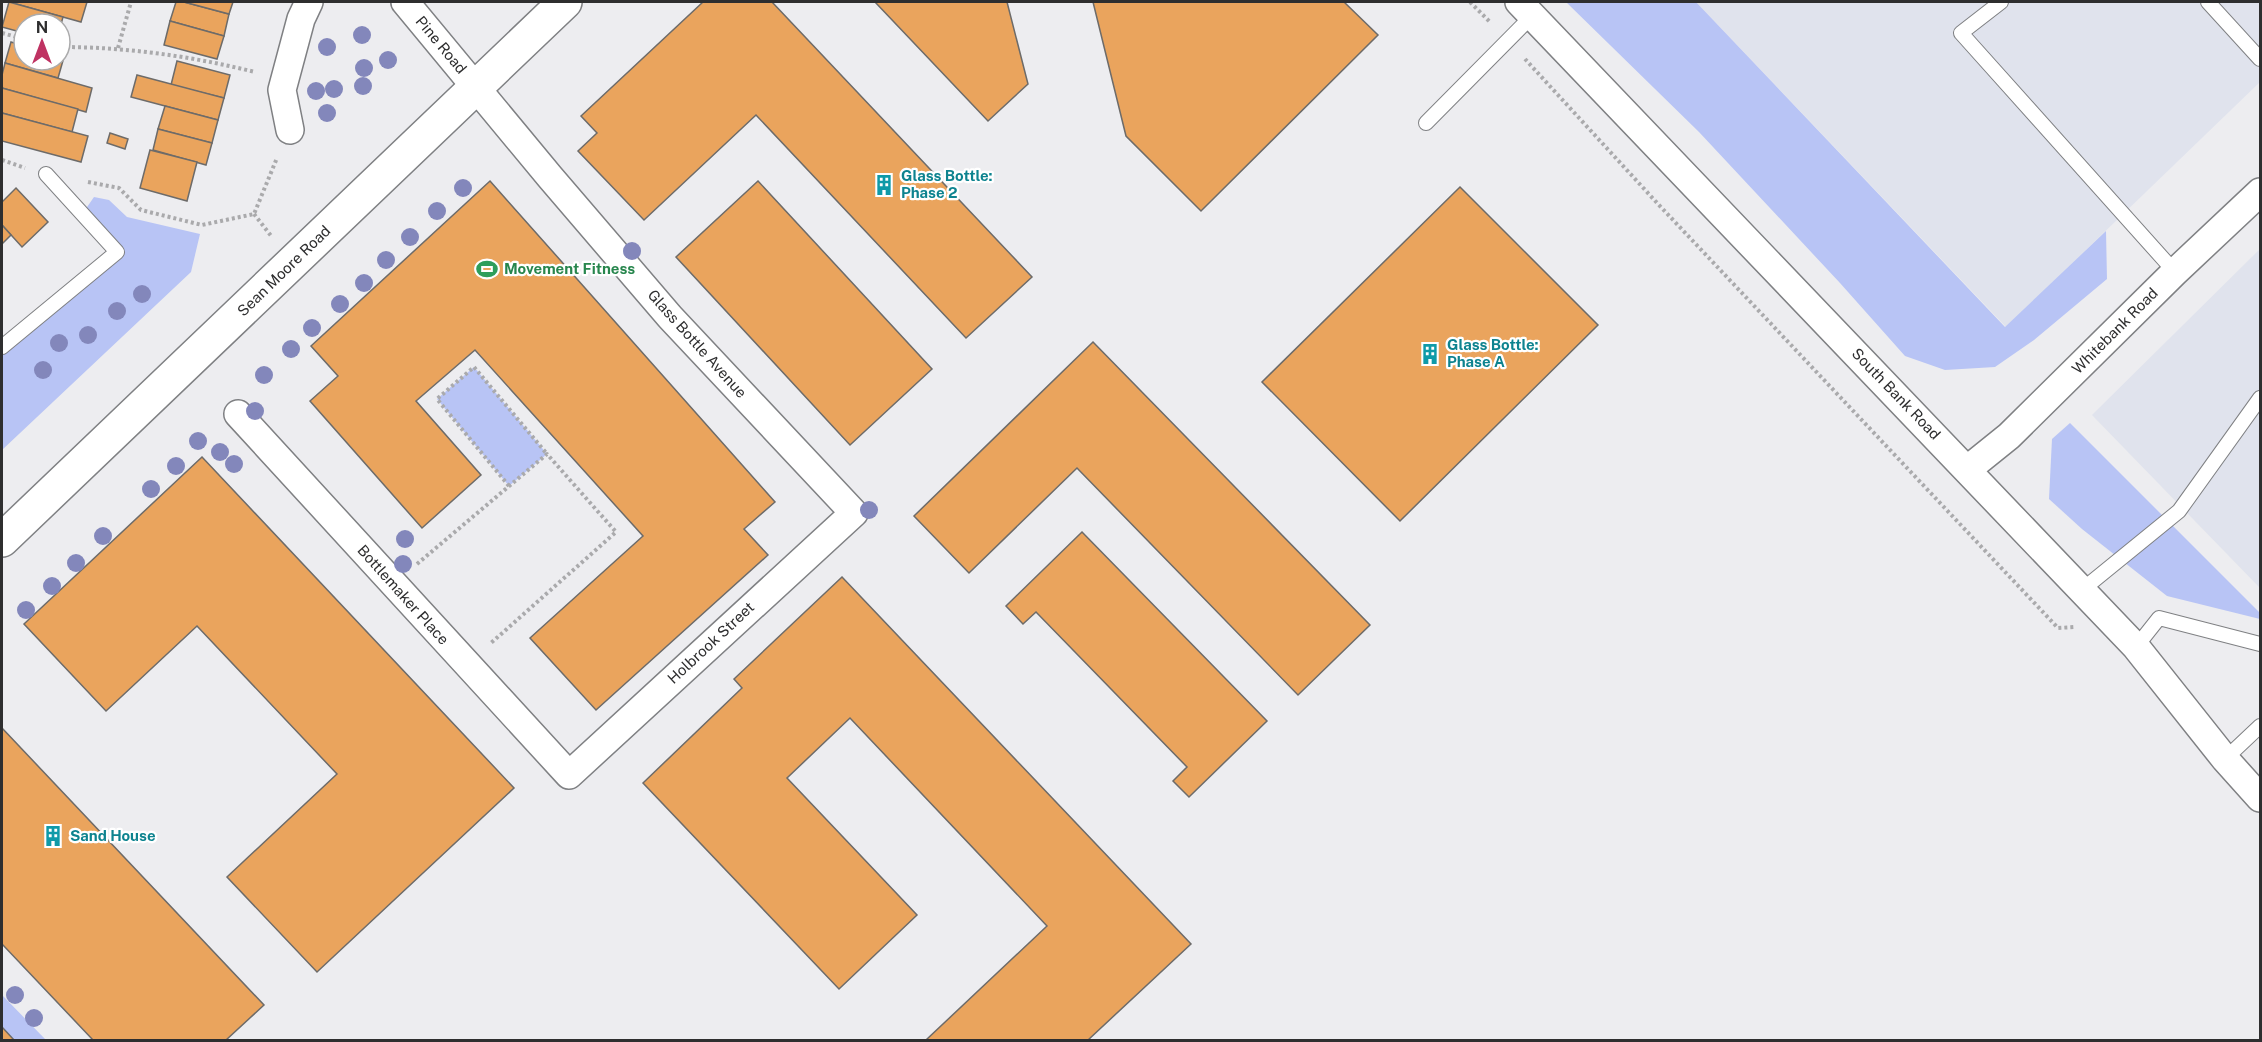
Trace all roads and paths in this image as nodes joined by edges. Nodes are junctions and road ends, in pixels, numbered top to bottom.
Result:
1 (131, 2) edge
2 (309, 2) edge
3 (405, 2) edge
4 (565, 2) edge
5 (1470, 2) edge
6 (2001, 2) edge
7 (2208, 2) edge
8 (1526, 8) edge
9 (1508, 41) junction
10 (72, 46) edge
11 (118, 48) junction
12 (2260, 59) edge
13 (285, 79) junction
14 (477, 87) junction
15 (1426, 123) dead end
16 (290, 130) joint
17 (2, 160) edge
18 (46, 174) junction
19 (2260, 192) edge
20 (254, 214) junction
21 (274, 240) dead end
22 (2175, 272) junction
23 (2, 347) edge
24 (2260, 398) edge
25 (238, 414) dead end
26 (547, 454) junction
27 (1968, 469) junction
28 (509, 486) junction
29 (854, 513) joint
30 (2, 540) edge
31 (439, 545) dead end
32 (2082, 590) junction
33 (514, 621) dead end
34 (2114, 624) junction
35 (2260, 644) edge
36 (2136, 647) junction
37 (2260, 726) edge
38 (2226, 759) junction
39 (569, 775) joint
40 (2260, 798) edge

1 - 11 path
2 - 13 street
3 - 14 street, Pine Road
4 - 14 main road, Sean Moore Road
5 - 9 path
6 - 22 lane
7 - 12 lane
8 - 9 lane
8 - 27 street, South Bank Road
9 - 15 lane
9 - 34 path
10 - 11 path
11 - 13 path
13 - 16 street
14 - 29 street, Glass Bottle Avenue
14 - 30 main road, Sean Moore Road
16 - 20 path
17 - 18 path
18 - 20 path
18 - 23 lane
19 - 22 street, Whitebank Road
20 - 21 path
22 - 27 street, Whitebank Road
24 - 32 lane
25 - 39 street, Bottlemaker Place
26 - 28 path
26 - 28 path
26 - 33 path
27 - 32 street, South Bank Road
28 - 31 path
29 - 39 street, Holbrook Street
32 - 34 street, South Bank Road
34 - 36 street, South Bank Road
35 - 36 lane
36 - 38 street, South Bank Road
37 - 38 lane
38 - 40 street, South Bank Road

